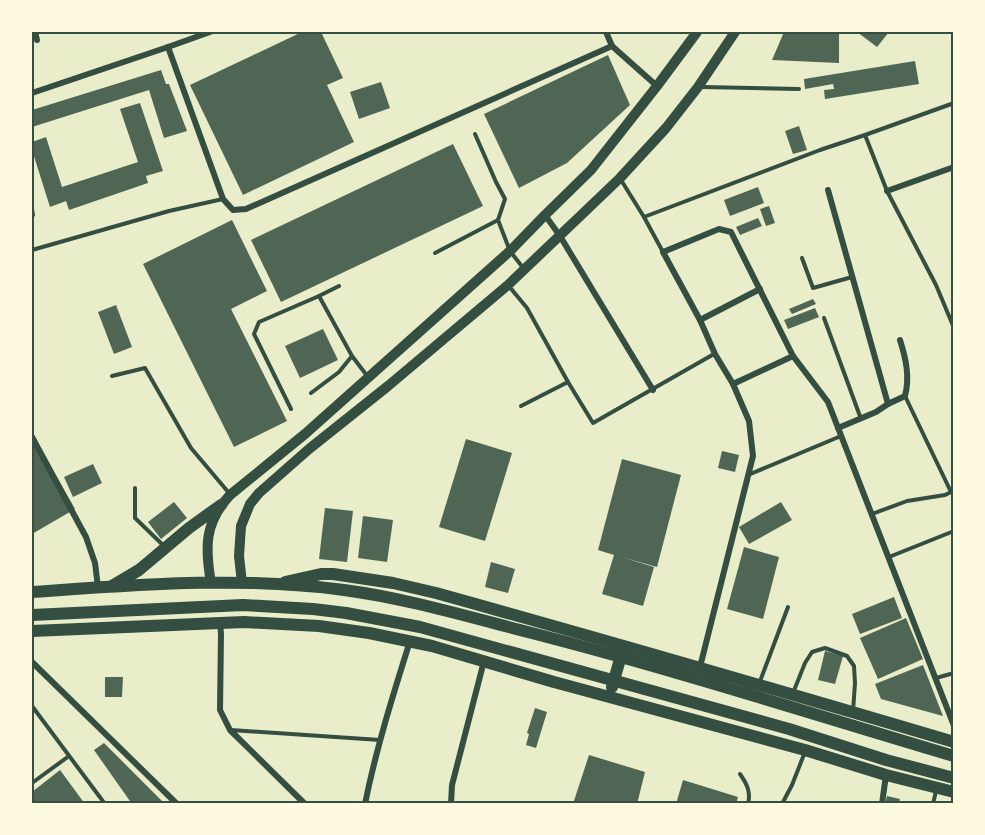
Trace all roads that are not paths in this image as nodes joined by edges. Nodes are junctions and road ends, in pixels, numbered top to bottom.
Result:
1 (35, 32) edge
2 (210, 32) edge
3 (606, 32) edge
4 (697, 32) edge
5 (735, 32) edge
6 (37, 40) dead end
7 (612, 46) junction
8 (168, 47) junction
9 (657, 86) junction
10 (698, 87) junction
11 (799, 89) dead end
12 (32, 93) edge
13 (954, 103) edge
14 (475, 134) dead end
15 (865, 135) junction
16 (954, 167) edge
17 (620, 178) junction
18 (828, 190) dead end
19 (887, 191) junction
20 (223, 199) junction
21 (32, 210) edge
22 (32, 216) edge
23 (545, 216) junction
24 (644, 217) junction
25 (498, 220) junction
26 (560, 236) junction
27 (32, 250) edge
28 (510, 251) junction
29 (663, 252) junction
30 (435, 253) dead end
31 (802, 258) dead end
32 (524, 270) junction
33 (852, 277) junction
34 (508, 285) junction
35 (339, 286) dead end
36 (760, 289) junction
37 (319, 296) junction
38 (824, 318) dead end
39 (700, 320) junction
40 (954, 328) edge
41 (900, 340) dead end
42 (715, 354) junction
43 (352, 356) junction
44 (794, 356) junction
45 (112, 376) dead end
46 (368, 377) junction
47 (568, 382) junction
48 (734, 384) junction
49 (653, 390) junction
50 (311, 393) dead end
51 (905, 396) junction
52 (888, 404) junction
53 (521, 406) dead end
54 (291, 409) dead end
55 (861, 418) junction
56 (838, 428) junction
57 (841, 436) junction
58 (32, 437) edge
59 (748, 475) junction
60 (135, 488) dead end
61 (230, 495) junction
62 (221, 505) junction
63 (872, 514) junction
64 (954, 531) edge
65 (167, 548) junction
66 (888, 557) junction
67 (211, 583) junction
68 (242, 583) junction
69 (112, 586) junction
70 (98, 588) junction
71 (32, 592) edge
72 (243, 605) junction
73 (216, 606) junction
74 (788, 607) dead end
75 (32, 615) edge
76 (244, 621) junction
77 (220, 622) junction
78 (32, 631) edge
79 (410, 641) junction
80 (622, 652) junction
81 (484, 661) junction
82 (32, 662) edge
83 (954, 673) edge
84 (699, 674) junction
85 (935, 678) junction
86 (614, 681) junction
87 (758, 684) junction
88 (792, 694) junction
89 (609, 697) junction
90 (32, 706) edge
91 (853, 713) junction
92 (954, 726) edge
93 (230, 730) junction
94 (380, 740) junction
95 (954, 742) edge
96 (805, 750) junction
97 (69, 756) junction
98 (954, 756) edge
99 (740, 774) dead end
100 (886, 775) junction
101 (954, 778) edge
102 (32, 783) edge
103 (936, 788) junction
104 (954, 792) edge
105 (105, 804) edge
106 (177, 804) edge
107 (305, 804) edge
108 (365, 804) edge
109 (450, 804) edge
110 (748, 804) edge
111 (782, 804) edge
112 (882, 804) edge
113 (933, 804) edge

1 - 6 street
2 - 8 street
3 - 7 street
4 - 9 main road
5 - 10 main road
7 - 9 street
7 - 20 street
8 - 12 street
8 - 20 street
9 - 23 main road
10 - 11 lane
10 - 17 main road
13 - 15 lane
14 - 25 lane
15 - 19 lane
15 - 24 lane
16 - 19 street
17 - 24 lane
17 - 26 main road
18 - 33 street
19 - 40 lane
20 - 27 lane
21 - 22 lane
23 - 26 street
23 - 28 main road
24 - 29 lane
25 - 28 lane
25 - 30 lane
26 - 32 main road
26 - 49 street
28 - 32 lane
28 - 46 main road
29 - 36 street
29 - 39 street
31 - 33 lane
32 - 34 main road
33 - 52 street
34 - 47 lane
34 - 68 main road
35 - 37 lane
36 - 39 street
36 - 44 street
37 - 43 lane
37 - 54 lane
38 - 55 lane
39 - 42 street
41 - 51 street
42 - 48 street
42 - 49 lane
43 - 46 lane
43 - 50 lane
44 - 48 street
44 - 56 street
45 - 61 lane
46 - 61 main road
47 - 49 lane
47 - 53 lane
48 - 59 street
51 - 52 street
51 - 63 lane
52 - 55 street
55 - 56 street
56 - 57 street
57 - 59 lane
57 - 63 street
58 - 70 street
59 - 84 street
60 - 65 lane
61 - 62 main road
62 - 65 main road
62 - 67 main road
63 - 66 street
64 - 66 lane
65 - 69 main road
66 - 85 street
67 - 68 main road
67 - 69 main road
67 - 73 main road
68 - 72 main road
68 - 80 main road
69 - 70 main road
70 - 71 main road
72 - 73 main road
72 - 76 main road
72 - 86 main road
73 - 75 main road
73 - 77 main road
74 - 87 lane
76 - 77 main road
76 - 79 main road
77 - 78 main road
77 - 93 street
79 - 81 main road
79 - 94 street
80 - 84 main road
80 - 86 main road
81 - 89 main road
81 - 109 street
82 - 106 street
83 - 85 lane
84 - 87 main road
84 - 98 main road
85 - 92 street
86 - 89 main road
86 - 101 main road
87 - 88 main road
88 - 91 main road
88 - 91 lane
89 - 96 main road
90 - 97 lane
91 - 95 main road
93 - 94 lane
93 - 107 street
94 - 108 street
96 - 100 main road
96 - 111 lane
97 - 102 lane
97 - 105 lane
99 - 110 lane
100 - 103 main road
100 - 112 street
103 - 104 main road
103 - 113 lane

